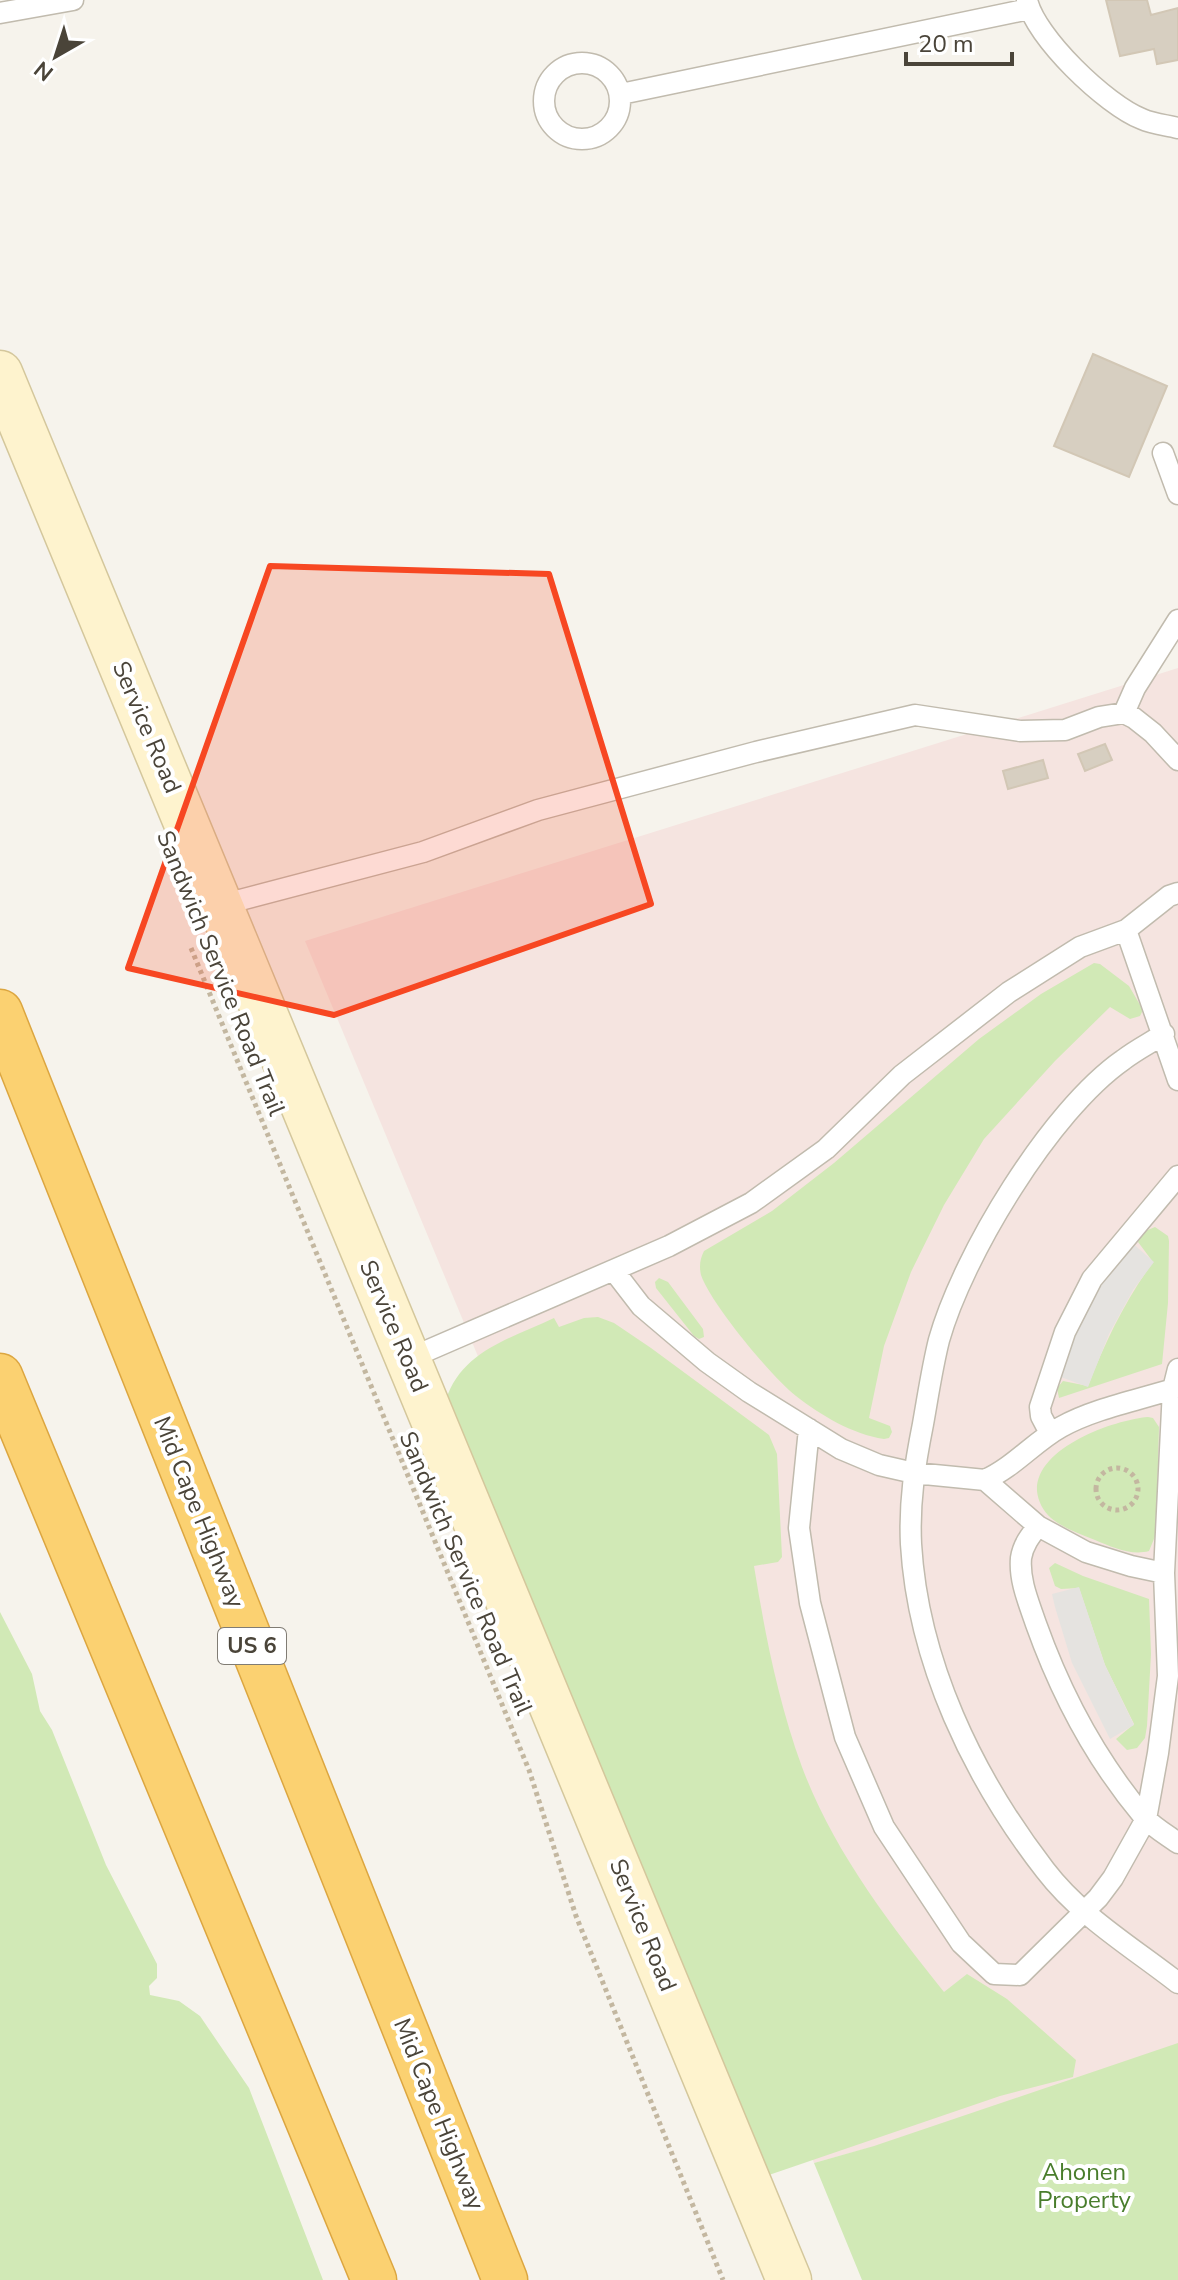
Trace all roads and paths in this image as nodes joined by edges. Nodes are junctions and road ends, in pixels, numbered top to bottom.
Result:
1 (73, 0) edge
2 (1028, 5) edge
3 (0, 13) edge
4 (621, 94) dead end
5 (1178, 128) edge
6 (0, 373) edge
7 (1163, 453) dead end
8 (1178, 494) edge
9 (1178, 620) edge
10 (1124, 713) junction
11 (1178, 760) edge
12 (1178, 893) edge
13 (221, 905) junction
14 (1126, 930) junction
15 (186, 935) dead end
16 (0, 1012) edge
17 (1164, 1034) junction
18 (1178, 1080) edge
19 (1178, 1176) edge
20 (614, 1271) junction
21 (408, 1359) junction
22 (0, 1376) edge
23 (1176, 1379) edge
24 (809, 1429) junction
25 (1050, 1433) junction
26 (1130, 1472) joint
27 (914, 1473) junction
28 (985, 1480) junction
29 (1038, 1526) junction
30 (1164, 1573) junction
31 (1146, 1819) junction
32 (1178, 1843) edge
33 (1084, 1914) junction
34 (1178, 1983) edge
35 (374, 2280) edge
36 (505, 2280) edge
37 (723, 2280) edge
38 (789, 2280) edge

1 - 3 lane
2 - 4 lane
2 - 5 lane
6 - 13 street, Service Road
7 - 8 lane
9 - 10 lane
10 - 11 lane
10 - 13 lane
12 - 14 lane
13 - 21 street, Service Road
14 - 17 lane
14 - 20 lane
15 - 37 path, Sandwich Service Road Trail
16 - 36 highway, Mid Cape Highway / US 6
17 - 18 lane
17 - 27 lane
19 - 25 lane
20 - 21 lane
20 - 24 lane
21 - 38 street, Service Road
22 - 35 highway
23 - 25 lane
23 - 30 lane
24 - 27 lane
24 - 33 lane
25 - 28 lane
26 - 26 path
27 - 28 lane
27 - 33 lane
28 - 29 lane
29 - 30 lane
29 - 31 lane
30 - 31 lane
31 - 32 lane
31 - 33 lane
33 - 34 lane

